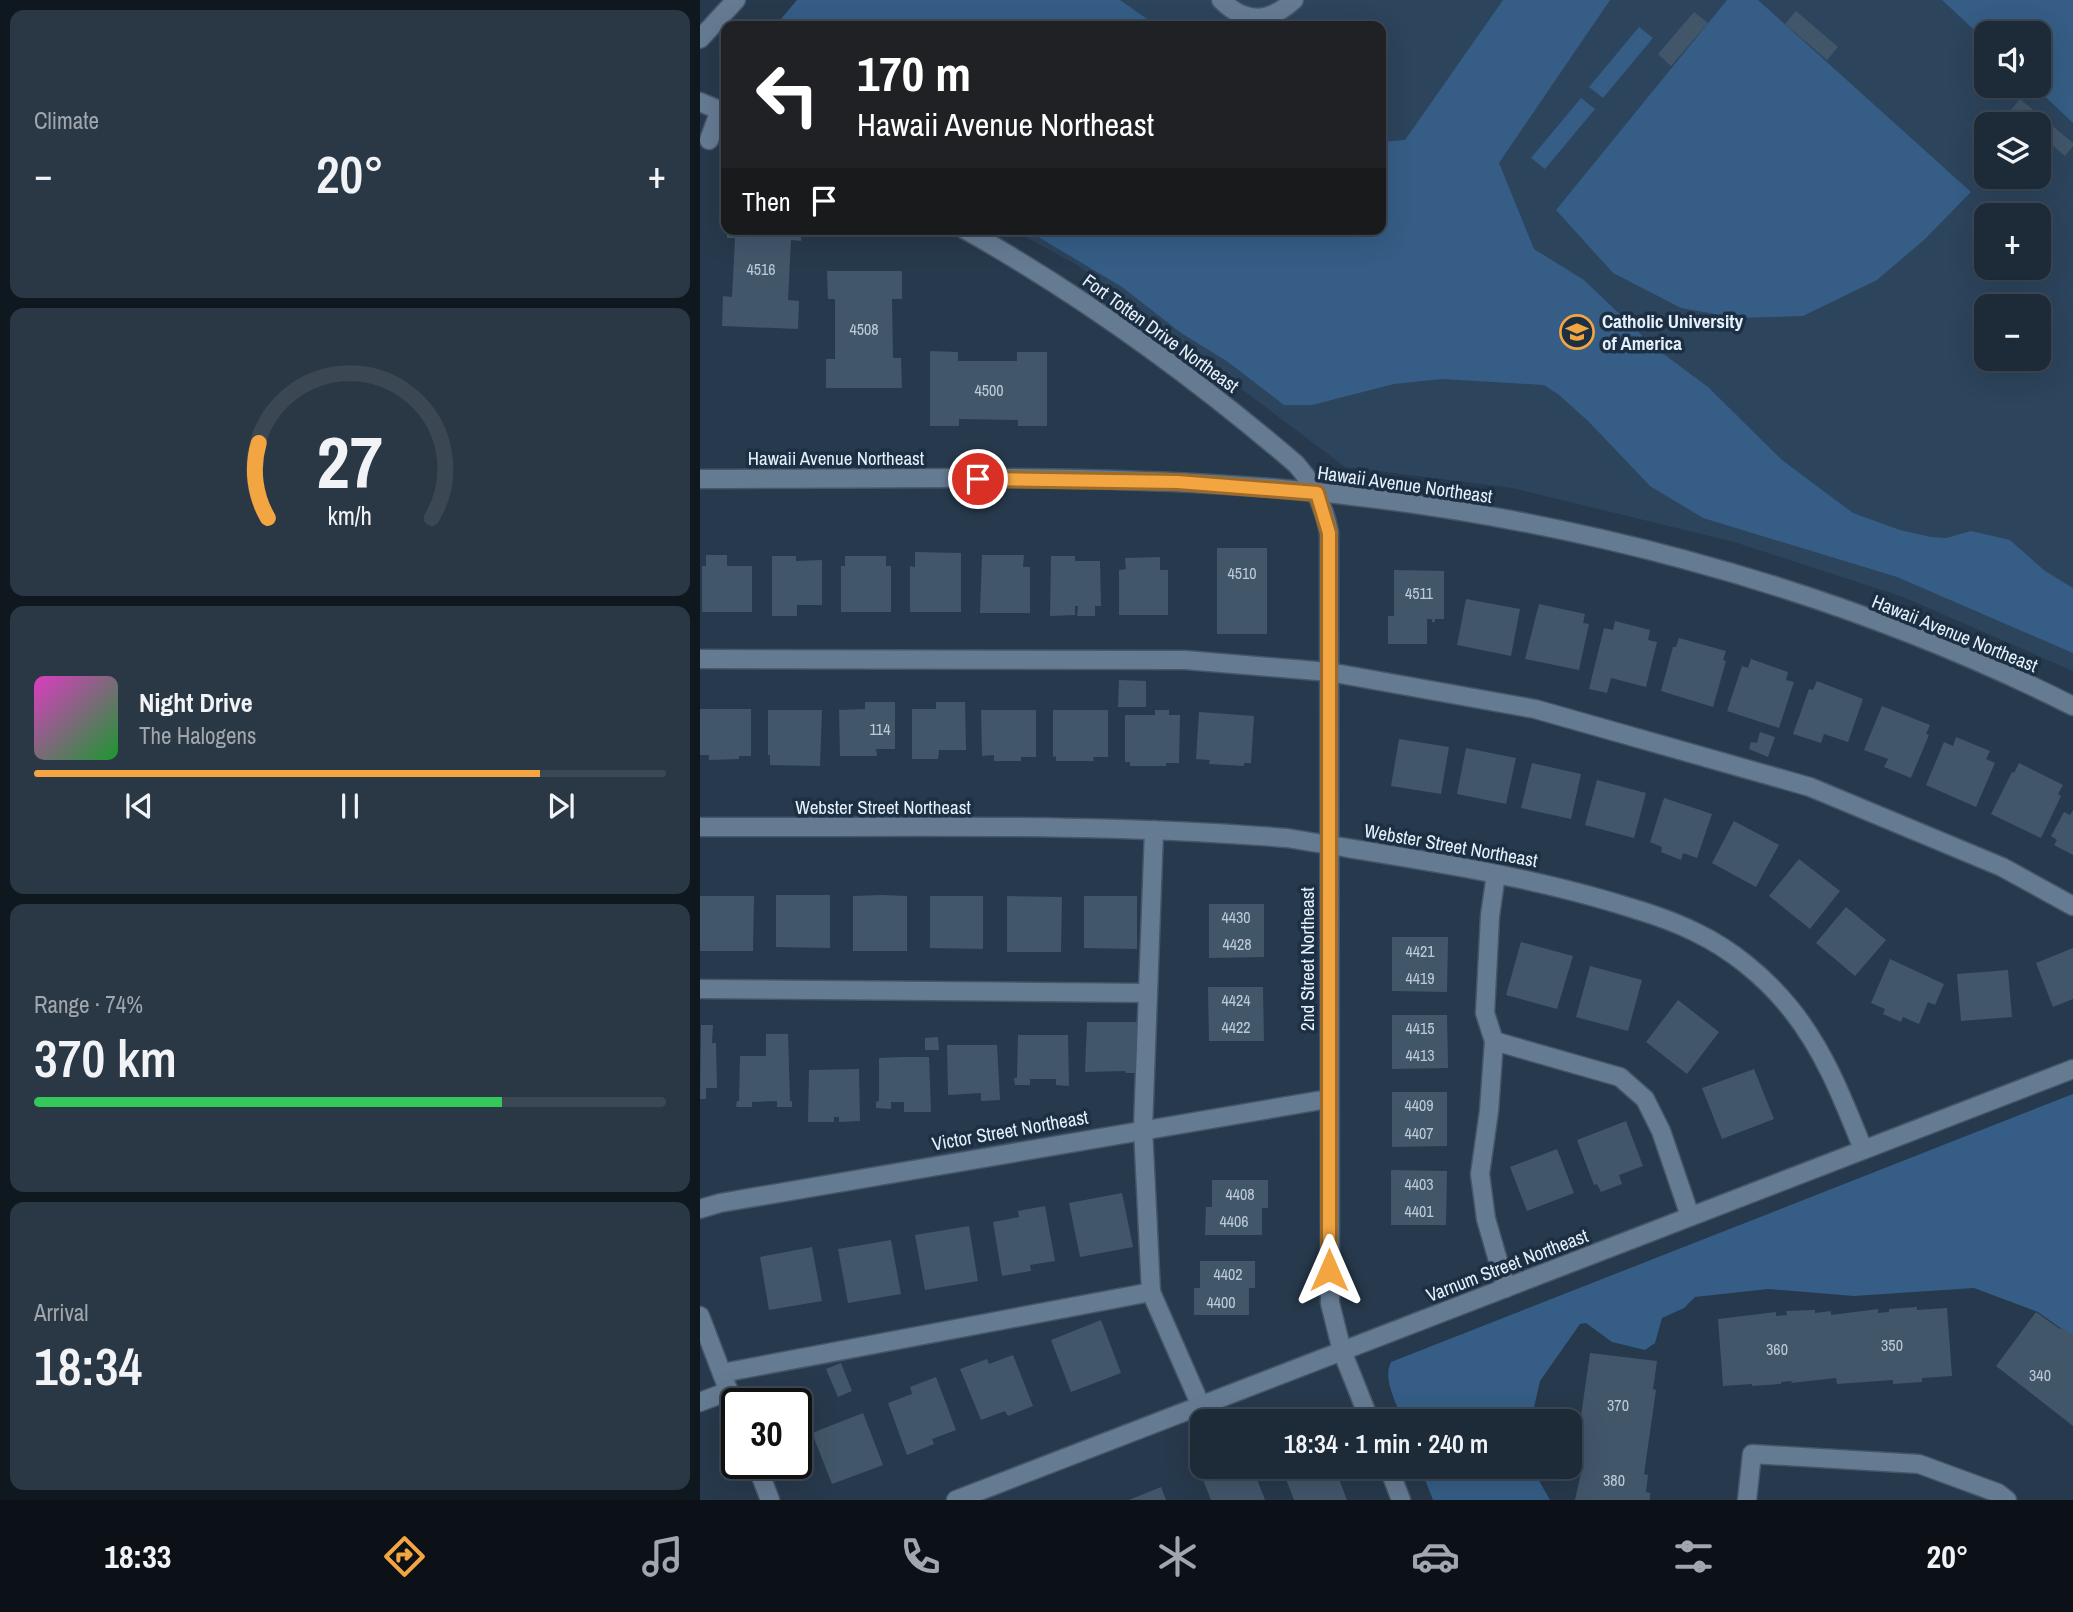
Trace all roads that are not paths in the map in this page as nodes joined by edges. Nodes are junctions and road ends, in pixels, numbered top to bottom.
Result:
1 (736, 0) edge
2 (1221, 0) edge
3 (1294, 0) edge
4 (700, 39) edge
5 (700, 102) edge
6 (721, 111) edge
7 (721, 116) edge
8 (709, 140) dead end
9 (974, 235) edge
10 (700, 480) edge
11 (1317, 493) junction
12 (700, 659) edge
13 (1329, 672) junction
14 (2073, 706) edge
15 (700, 827) edge
16 (1154, 830) junction
17 (1328, 845) junction
18 (1496, 874) junction
19 (2073, 906) edge
20 (700, 989) edge
21 (1148, 993) junction
22 (1494, 1041) junction
23 (2073, 1069) edge
24 (1328, 1098) junction
25 (1143, 1128) junction
26 (1863, 1149) junction
27 (700, 1209) edge
28 (1690, 1216) junction
29 (1506, 1288) junction
30 (1151, 1292) junction
31 (700, 1315) edge
32 (1342, 1351) junction
33 (722, 1373) junction
34 (728, 1388) edge
35 (721, 1394) edge
36 (700, 1402) edge
37 (1201, 1406) junction
38 (1365, 1409) edge
39 (762, 1479) edge
40 (1393, 1479) edge
41 (770, 1500) edge
42 (956, 1500) edge
43 (1401, 1500) edge
44 (1747, 1500) edge
45 (2007, 1500) edge

1 - 4 street
2 - 3 street
5 - 6 street
7 - 8 street
9 - 11 street, Fort Totten Drive Northeast
10 - 11 street, Hawaii Avenue Northeast
11 - 13 street, 2nd Street Northeast
11 - 14 street, Hawaii Avenue Northeast
12 - 13 street
13 - 17 street, 2nd Street Northeast
13 - 19 street
15 - 16 street, Webster Street Northeast
16 - 17 street, Webster Street Northeast
16 - 21 street
17 - 18 street, Webster Street Northeast
17 - 24 street, 2nd Street Northeast
18 - 22 street
18 - 26 street, Webster Street Northeast
20 - 21 street
21 - 25 street
22 - 28 street
22 - 29 street
23 - 26 street, Varnum Street Northeast
24 - 25 street, Victor Street Northeast
24 - 32 street, 2nd Street Northeast
25 - 27 street, Victor Street Northeast
25 - 30 street
26 - 28 street, Varnum Street Northeast
28 - 29 street, Varnum Street Northeast
29 - 32 street, Varnum Street Northeast
30 - 33 street
30 - 37 street
31 - 33 street
32 - 37 street, Varnum Street Northeast
32 - 38 street, 2nd Street Northeast
33 - 34 street
35 - 36 street
37 - 42 street, Varnum Street Northeast
39 - 41 street
40 - 43 street
44 - 45 street

